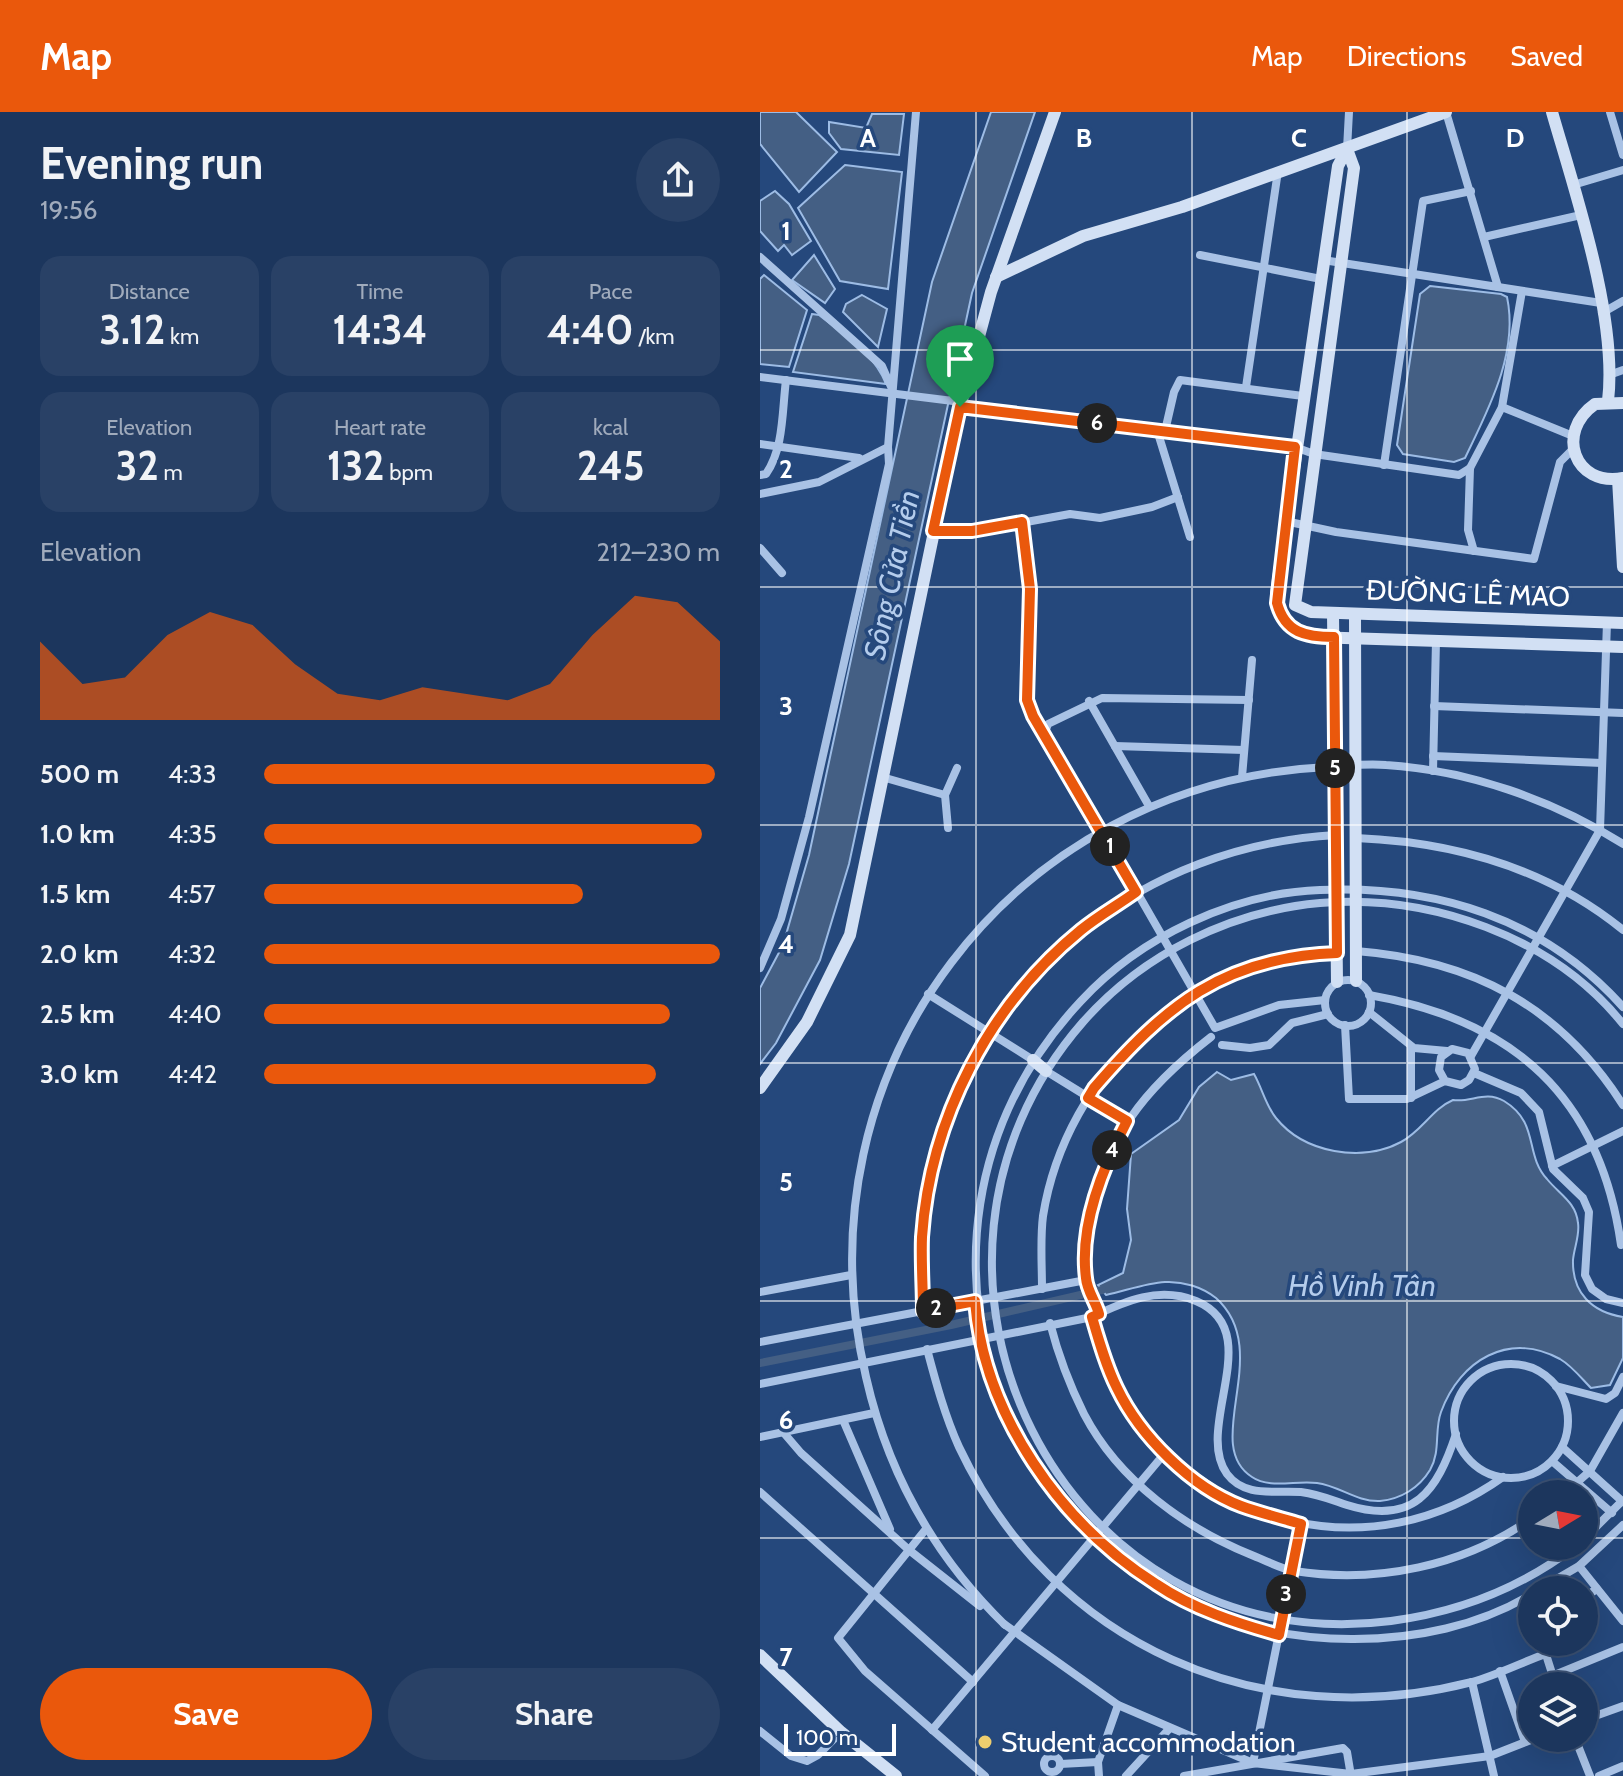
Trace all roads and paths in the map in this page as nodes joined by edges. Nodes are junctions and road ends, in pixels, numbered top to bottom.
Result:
1 (916, 112) edge
2 (1055, 112) edge
3 (1349, 112) edge
4 (1446, 112) edge
5 (1552, 112) edge
6 (1610, 112) edge
7 (1618, 121) edge
8 (1347, 149) junction
9 (1623, 155) edge
10 (1279, 170) junction
11 (1623, 170) edge
12 (1573, 185) junction
13 (1471, 191) junction
14 (1581, 215) junction
15 (1484, 237) junction
16 (1200, 255) dead end
17 (1323, 260) junction
18 (1342, 262) junction
19 (762, 264) edge
20 (1264, 266) junction
21 (1412, 273) junction
22 (996, 277) junction
23 (1321, 279) junction
24 (1498, 287) junction
25 (1522, 291) junction
26 (1623, 301) edge
27 (1602, 308) junction
28 (1623, 370) edge
29 (1609, 375) junction
30 (760, 377) edge
31 (786, 380) junction
32 (1246, 387) junction
33 (898, 394) junction
34 (1303, 396) junction
35 (1608, 401) junction
36 (957, 403) junction
37 (1623, 403) edge
38 (1502, 407) junction
39 (1161, 431) junction
40 (1573, 442) junction
41 (760, 444) edge
42 (778, 447) junction
43 (888, 447) junction
44 (1295, 447) junction
45 (1314, 454) junction
46 (859, 458) dead end
47 (1384, 465) junction
48 (1470, 468) junction
49 (760, 475) edge
50 (1621, 479) edge
51 (760, 494) edge
52 (1178, 497) junction
53 (1285, 521) junction
54 (1022, 522) junction
55 (1304, 525) junction
56 (933, 531) junction
57 (1190, 537) dead end
58 (760, 548) edge
59 (1474, 551) junction
60 (1623, 567) edge
61 (782, 573) dead end
62 (1333, 613) junction
63 (1355, 614) junction
64 (1607, 622) junction
65 (1623, 623) edge
66 (1334, 637) junction
67 (1355, 638) junction
68 (1436, 641) junction
69 (1605, 646) junction
70 (1623, 647) edge
71 (1252, 660) dead end
72 (1249, 700) junction
73 (1089, 701) junction
74 (1434, 706) junction
75 (1601, 712) junction
76 (1623, 713) edge
77 (1045, 732) junction
78 (1115, 746) junction
79 (1244, 750) junction
80 (1433, 756) junction
81 (1602, 763) junction
82 (1356, 765) junction
83 (1335, 767) junction
84 (957, 768) dead end
85 (1433, 771) junction
86 (881, 776) junction
87 (1242, 777) junction
88 (945, 795) junction
89 (1149, 806) junction
90 (948, 828) dead end
91 (1101, 830) junction
92 (1600, 830) junction
93 (1336, 835) junction
94 (1356, 838) junction
95 (1623, 844) edge
96 (1357, 888) junction
97 (1565, 890) junction
98 (1136, 892) junction
99 (1336, 895) junction
100 (1357, 902) junction
101 (1623, 930) edge
102 (1538, 937) junction
103 (1161, 938) junction
104 (1532, 949) junction
105 (1169, 951) junction
106 (1356, 951) junction
107 (1337, 953) junction
108 (760, 968) edge
109 (1356, 981) junction
110 (1337, 982) junction
111 (1507, 991) junction
112 (1194, 993) junction
113 (928, 994) junction
114 (1369, 995) junction
115 (1325, 1000) junction
116 (1623, 1007) edge
117 (1369, 1012) junction
118 (1328, 1014) junction
119 (1623, 1024) edge
120 (1345, 1025) junction
121 (1484, 1031) junction
122 (989, 1033) junction
123 (1211, 1037) dead end
124 (1222, 1045) dead end
125 (1411, 1047) junction
126 (1448, 1051) junction
127 (1471, 1056) junction
128 (1033, 1060) junction
129 (1046, 1071) junction
130 (1474, 1073) junction
131 (1445, 1081) junction
132 (760, 1088) edge
133 (1088, 1098) junction
134 (1411, 1098) junction
135 (1623, 1105) edge
136 (1127, 1121) junction
137 (1623, 1131) edge
138 (1593, 1146) junction
139 (1552, 1166) junction
140 (980, 1194) junction
141 (997, 1196) junction
142 (1619, 1204) edge
143 (1621, 1245) dead end
144 (851, 1275) junction
145 (1087, 1283) junction
146 (1042, 1289) junction
147 (760, 1292) edge
148 (993, 1302) junction
149 (1622, 1302) edge
150 (976, 1305) junction
151 (923, 1311) junction
152 (1095, 1316) junction
153 (1050, 1323) junction
154 (856, 1327) junction
155 (997, 1330) junction
156 (981, 1334) junction
157 (760, 1342) edge
158 (927, 1349) junction
159 (862, 1358) junction
160 (1623, 1377) edge
161 (760, 1384) edge
162 (1556, 1386) junction
163 (874, 1413) junction
164 (1623, 1413) edge
165 (843, 1420) junction
166 (783, 1432) junction
167 (1456, 1434) junction
168 (760, 1437) edge
169 (1562, 1447) junction
170 (1165, 1453) junction
171 (1552, 1461) junction
172 (1590, 1471) junction
173 (1503, 1477) junction
174 (1575, 1480) edge
175 (1579, 1480) edge
176 (1139, 1483) junction
177 (760, 1492) edge
178 (1598, 1501) edge
179 (1623, 1502) edge
180 (1612, 1513) junction
181 (1301, 1524) junction
182 (1623, 1525) edge
183 (1103, 1526) junction
184 (1598, 1526) edge
185 (1518, 1527) edge
186 (926, 1529) junction
187 (894, 1537) junction
188 (1095, 1537) junction
189 (909, 1550) junction
190 (1558, 1560) edge
191 (1579, 1566) junction
192 (1291, 1571) junction
193 (1562, 1576) edge
194 (1587, 1576) edge
195 (1056, 1581) junction
196 (1598, 1590) edge
197 (874, 1593) junction
198 (1499, 1593) junction
199 (1518, 1601) edge
200 (1504, 1607) junction
201 (1620, 1610) edge
202 (1281, 1619) junction
203 (1623, 1621) edge
204 (1005, 1625) junction
205 (1015, 1633) junction
206 (1279, 1635) junction
207 (1623, 1647) edge
208 (760, 1655) edge
209 (1540, 1656) edge
210 (1500, 1671) junction
211 (1562, 1672) edge
212 (973, 1682) junction
213 (1472, 1682) junction
214 (1267, 1692) junction
215 (1118, 1705) junction
216 (1623, 1706) edge
217 (1598, 1715) edge
218 (1518, 1722) edge
219 (1169, 1729) junction
220 (932, 1730) junction
221 (760, 1731) edge
222 (841, 1732) junction
223 (771, 1742) junction
224 (760, 1743) edge
225 (1518, 1745) edge
226 (1581, 1752) edge
227 (1490, 1756) junction
228 (1098, 1762) junction
229 (1253, 1763) junction
230 (1060, 1764) dead end
231 (1623, 1766) edge
232 (1351, 1775) edge
233 (896, 1776) edge
234 (985, 1776) edge
235 (1099, 1776) edge
236 (1126, 1776) edge
237 (1184, 1776) edge
238 (1494, 1776) edge
239 (1590, 1776) edge
240 (1599, 1776) edge

1 - 33 street
2 - 22 street
3 - 8 street
4 - 8 street
4 - 13 street
5 - 12 street
6 - 7 street
7 - 9 street
8 - 10 street
8 - 17 street
8 - 18 street
10 - 20 street
10 - 22 street
11 - 12 street
12 - 14 street
13 - 15 street
13 - 21 street
14 - 15 street
14 - 27 street
15 - 24 street
16 - 20 street
17 - 18 street
17 - 23 street
18 - 21 street
18 - 45 street
19 - 33 street
20 - 23 street
20 - 32 street
21 - 24 street
21 - 47 street
22 - 36 street
23 - 34 street
24 - 25 street
25 - 27 street
25 - 38 street
26 - 27 street
27 - 29 street
28 - 29 street
29 - 35 street
30 - 31 street
31 - 33 street
31 - 42 street
32 - 34 street
32 - 39 street
33 - 36 street
33 - 43 street
34 - 44 street
35 - 37 street
35 - 40 street
36 - 39 street
36 - 56 street
38 - 40 street
38 - 48 street
39 - 44 street
39 - 52 street
40 - 50 street
40 - 59 street
41 - 42 street
42 - 46 street
42 - 49 street
43 - 51 street
43 - 108 street
44 - 45 street
44 - 53 street
45 - 47 street
45 - 55 street
47 - 48 street
48 - 59 street
50 - 60 street
52 - 54 street
52 - 57 street
53 - 55 street
53 - 66 street, ĐƯỜNG LÊ MAO
54 - 56 street
54 - 77 street
55 - 59 street
55 - 62 street, ĐƯỜNG LÊ MAO
56 - 86 street
58 - 61 street
62 - 63 street, ĐƯỜNG LÊ MAO
62 - 66 street
63 - 64 street, ĐƯỜNG LÊ MAO
63 - 67 street
64 - 65 street, ĐƯỜNG LÊ MAO
64 - 69 street
66 - 67 street, ĐƯỜNG LÊ MAO
66 - 83 street
67 - 68 street, ĐƯỜNG LÊ MAO
67 - 82 street
68 - 69 street, ĐƯỜNG LÊ MAO
68 - 74 street
69 - 70 street, ĐƯỜNG LÊ MAO
69 - 75 street
71 - 72 street
72 - 73 street
72 - 79 street
73 - 77 street
73 - 78 street
74 - 75 street
74 - 80 street
75 - 76 street
75 - 81 street
77 - 91 street
78 - 79 street
78 - 89 street
79 - 87 street
80 - 81 street
80 - 85 street
81 - 92 street
82 - 83 street
82 - 85 street
82 - 94 street
83 - 87 street
83 - 93 street
84 - 88 street
85 - 92 street
86 - 88 street
86 - 132 street
87 - 89 street
88 - 90 street
89 - 91 street
91 - 98 street
91 - 113 street
92 - 95 street
92 - 97 street
93 - 98 street
93 - 99 street
94 - 96 street
94 - 97 street
96 - 99 street
96 - 100 street
96 - 102 street
97 - 101 street
97 - 102 street
98 - 103 street
98 - 122 street
99 - 100 street
99 - 103 street
99 - 105 street
99 - 107 street
100 - 104 street
100 - 106 street
102 - 104 street
102 - 116 street
103 - 105 street
103 - 128 street
104 - 111 street
104 - 119 street
105 - 112 street
105 - 129 street
106 - 109 street
106 - 111 street
107 - 110 street
107 - 112 street
109 - 110 street
109 - 114 street
110 - 115 street
111 - 121 street
111 - 135 street
112 - 115 street
112 - 133 street
113 - 122 street
113 - 144 street
114 - 117 street
114 - 121 street
115 - 118 street
117 - 120 street
117 - 125 street
118 - 120 street
118 - 124 street
120 - 134 street
121 - 127 street
121 - 138 street
122 - 128 street
122 - 151 street
123 - 136 street
125 - 126 street
125 - 134 street
126 - 127 street
126 - 131 street
127 - 130 street
128 - 129 street
128 - 140 street
129 - 133 street
129 - 141 street
130 - 131 street
130 - 139 street
131 - 134 street
133 - 136 street
133 - 146 street
136 - 145 street
137 - 138 street
138 - 139 street
138 - 142 street
139 - 149 street
140 - 141 street
140 - 150 street
141 - 148 street
142 - 143 street
144 - 147 street
144 - 154 street
145 - 146 street
145 - 152 street
146 - 148 street
148 - 150 street
148 - 155 street
150 - 151 street
150 - 156 street
151 - 154 street
152 - 153 street
152 - 167 street
152 - 170 street
153 - 155 street
153 - 176 street
154 - 157 street
154 - 159 street
155 - 156 street
155 - 183 street
156 - 158 street
156 - 188 street
158 - 159 street
158 - 195 street
159 - 161 street
159 - 163 street
160 - 162 street
162 - 167 street
162 - 169 street
163 - 165 street
163 - 186 street
164 - 172 street
165 - 166 street
165 - 187 street
166 - 168 street
166 - 187 street
167 - 173 street
169 - 171 street
169 - 172 street
170 - 176 street
170 - 181 street
171 - 173 street
171 - 174 street
172 - 175 street
172 - 179 street
173 - 181 street
176 - 183 street
176 - 192 street
177 - 197 street
178 - 180 street
179 - 180 street
180 - 184 street
181 - 192 street
182 - 191 street
183 - 188 street
183 - 202 street
185 - 192 street
186 - 189 street
186 - 204 street
187 - 189 street
188 - 195 street
188 - 206 street
189 - 197 street
189 - 204 street
190 - 198 street
191 - 193 street
191 - 194 street
192 - 202 street
195 - 205 street
195 - 214 street
196 - 201 street
197 - 212 street
197 - 220 street
198 - 200 street
198 - 202 street
199 - 200 street
200 - 206 street
201 - 203 street
202 - 206 street
204 - 205 street
205 - 212 street
205 - 215 street
206 - 214 street
207 - 211 street
208 - 222 street
209 - 210 street
210 - 213 street
210 - 218 street
212 - 220 street
213 - 214 street
213 - 227 street
214 - 229 street
215 - 219 street
215 - 228 street
216 - 217 street
219 - 229 street
219 - 236 street
220 - 234 street
221 - 223 street
222 - 223 street
222 - 233 street
223 - 224 street
225 - 227 street
226 - 239 street
227 - 232 street
227 - 238 street
228 - 230 street
228 - 235 street
229 - 232 street
229 - 232 street
229 - 237 street
231 - 240 street

